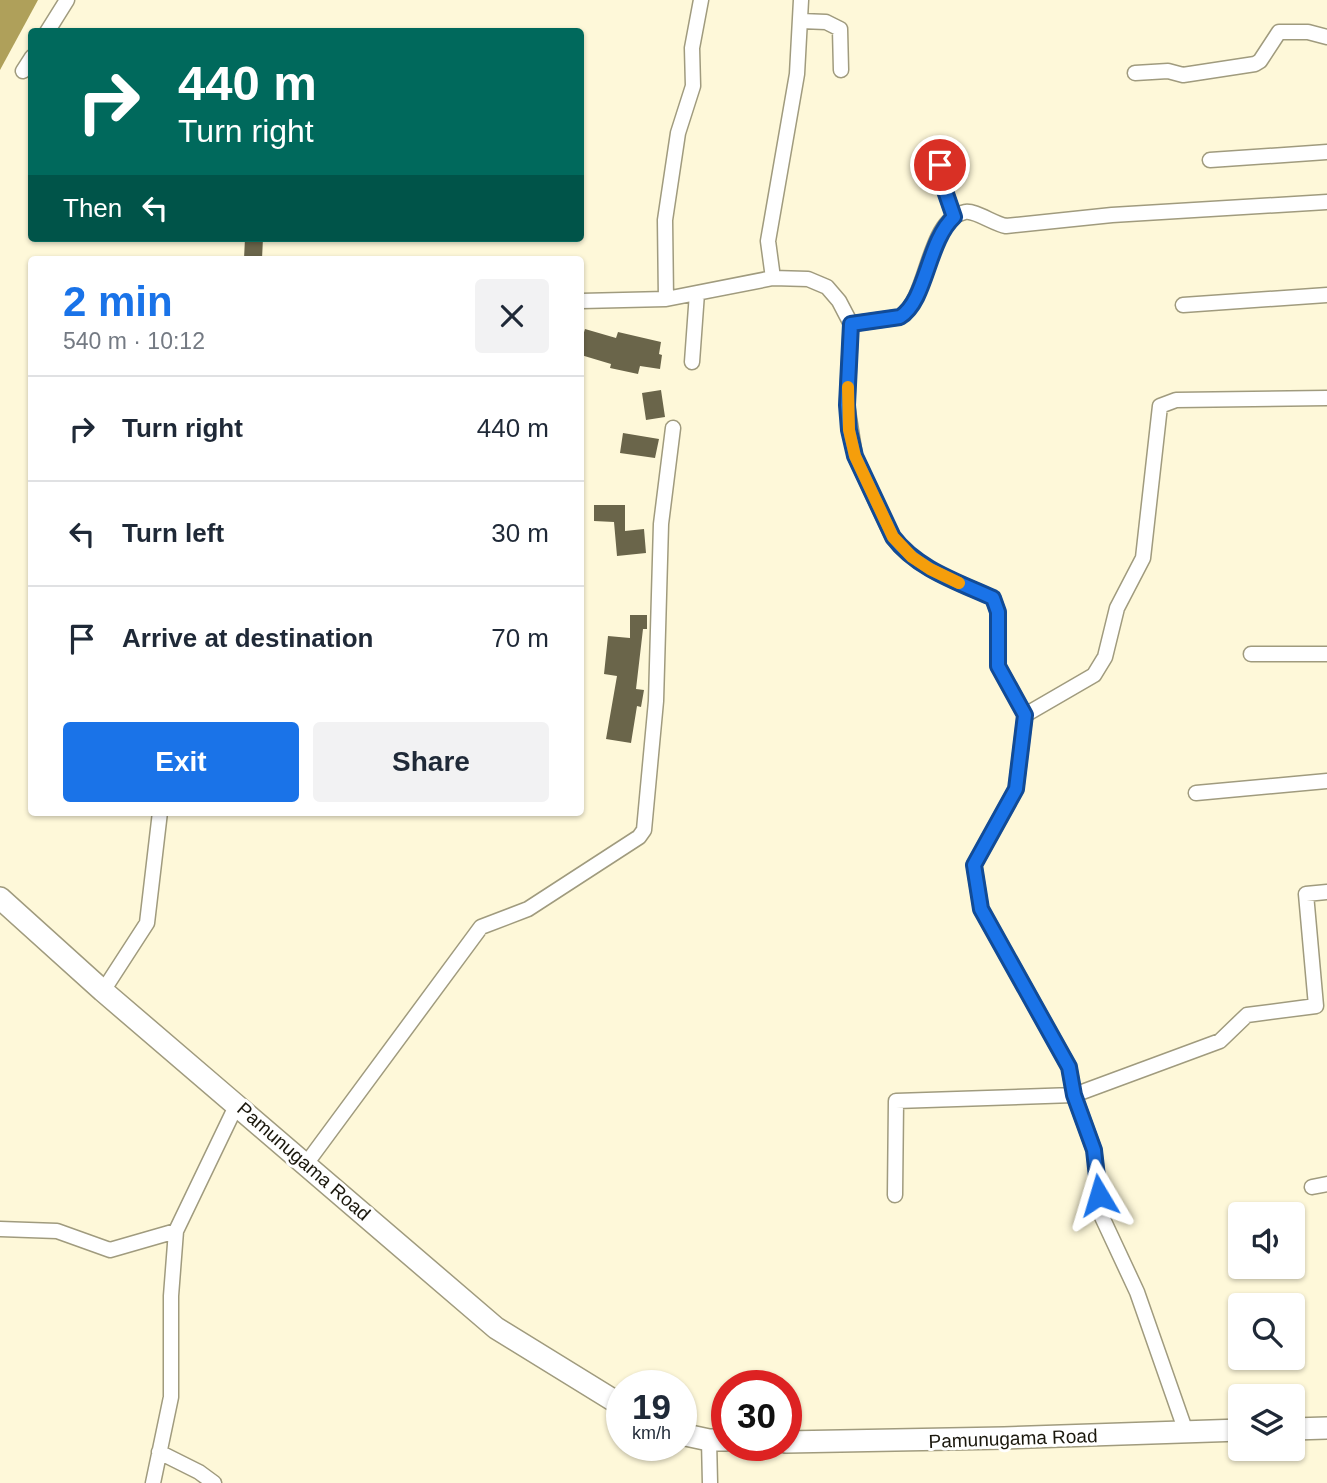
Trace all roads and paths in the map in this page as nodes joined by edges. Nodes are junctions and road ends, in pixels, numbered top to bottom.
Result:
1 (67, 0) edge
2 (701, 0) edge
3 (802, 0) edge
4 (801, 21) junction
5 (50, 28) edge
6 (1327, 37) edge
7 (28, 63) edge
8 (841, 70) dead end
9 (23, 71) dead end
10 (1135, 73) dead end
11 (938, 145) dead end
12 (1327, 152) edge
13 (1210, 160) dead end
14 (1327, 202) edge
15 (954, 217) junction
16 (773, 278) junction
17 (696, 293) junction
18 (1327, 295) edge
19 (666, 299) junction
20 (584, 301) edge
21 (1183, 305) dead end
22 (851, 324) junction
23 (692, 362) dead end
24 (1327, 398) edge
25 (673, 428) dead end
26 (1251, 654) dead end
27 (1327, 654) edge
28 (1025, 715) junction
29 (1327, 781) edge
30 (1196, 793) dead end
31 (160, 816) edge
32 (1327, 892) edge
33 (0, 898) edge
34 (103, 991) junction
35 (1074, 1095) junction
36 (237, 1104) junction
37 (306, 1164) junction
38 (1327, 1184) edge
39 (1311, 1187) dead end
40 (895, 1195) dead end
41 (0, 1230) edge
42 (177, 1231) junction
43 (606, 1396) edge
44 (1327, 1428) edge
45 (1305, 1429) edge
46 (1228, 1430) edge
47 (1186, 1432) junction
48 (802, 1442) edge
49 (159, 1452) junction
50 (714, 1461) edge
51 (153, 1483) edge
52 (214, 1483) edge
53 (710, 1483) edge

1 - 5 street
2 - 19 street
3 - 4 street
4 - 8 street
4 - 16 street
6 - 10 street
7 - 9 street
11 - 15 street
12 - 13 street
14 - 15 street
15 - 22 street
16 - 17 street
16 - 22 street
17 - 19 street
17 - 23 street
18 - 21 street
19 - 20 street
22 - 28 street
24 - 28 street
25 - 37 street
26 - 27 street
28 - 35 street
29 - 30 street
31 - 34 street
32 - 35 street
33 - 34 main road, Pamunugama Road
34 - 36 main road, Pamunugama Road
35 - 40 street
35 - 47 street
36 - 37 main road, Pamunugama Road
36 - 42 street
37 - 43 main road, Pamunugama Road
38 - 39 street
41 - 42 street
42 - 49 street
44 - 45 main road
46 - 47 main road, Pamunugama Road
47 - 48 main road, Pamunugama Road
49 - 51 street
49 - 52 street
50 - 53 street

